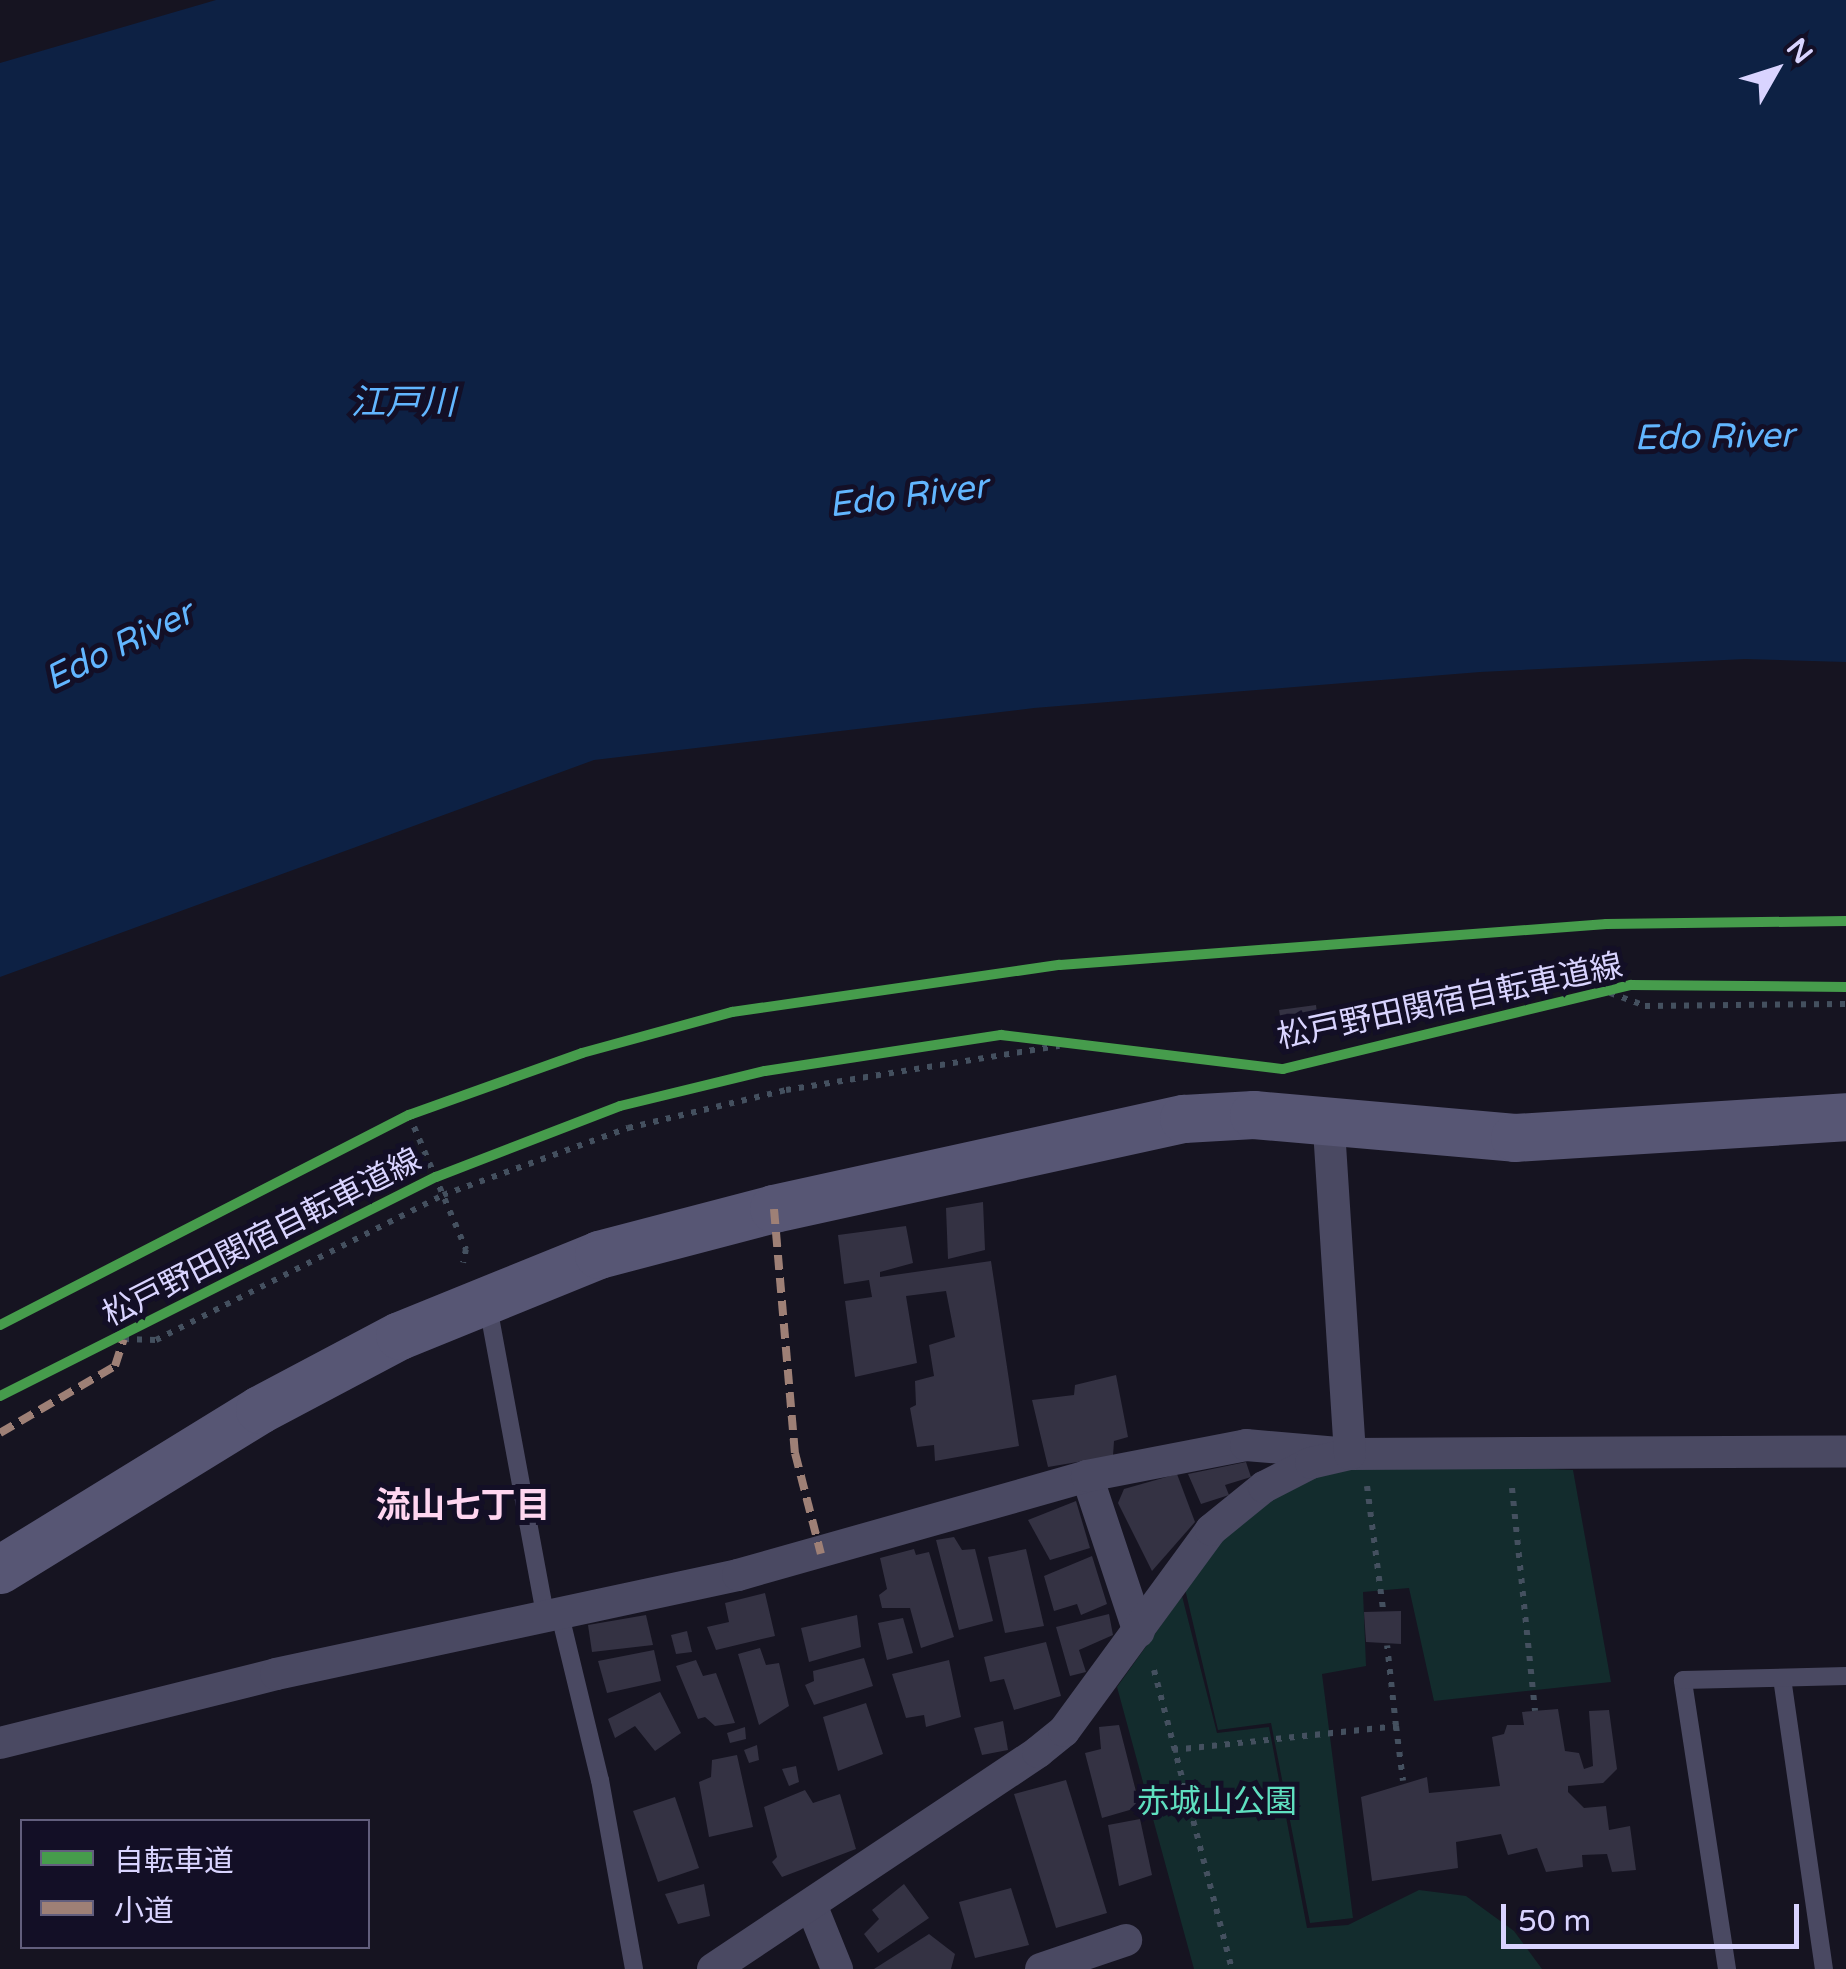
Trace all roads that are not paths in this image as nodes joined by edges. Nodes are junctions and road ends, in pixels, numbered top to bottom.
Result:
1 (1846, 1118) edge
2 (1329, 1125) junction
3 (472, 1290) junction
4 (1846, 1452) edge
5 (1350, 1454) junction
6 (1086, 1476) junction
7 (0, 1570) edge
8 (552, 1613) junction
9 (1141, 1628) junction
10 (1846, 1676) edge
11 (1782, 1678) junction
12 (0, 1742) edge
13 (812, 1907) junction
14 (1126, 1940) dead end
15 (634, 1969) edge
16 (713, 1969) edge
17 (837, 1969) edge
18 (1041, 1969) edge
19 (1727, 1969) edge
20 (1824, 1969) edge

1 - 2 street
2 - 3 street
2 - 5 street
3 - 7 street
3 - 8 lane
4 - 5 street
5 - 6 street
5 - 9 street
6 - 8 street
6 - 9 street
8 - 12 street
8 - 15 lane
9 - 13 street
10 - 11 lane
11 - 19 lane
11 - 20 lane
13 - 16 street
13 - 17 street
14 - 18 street

